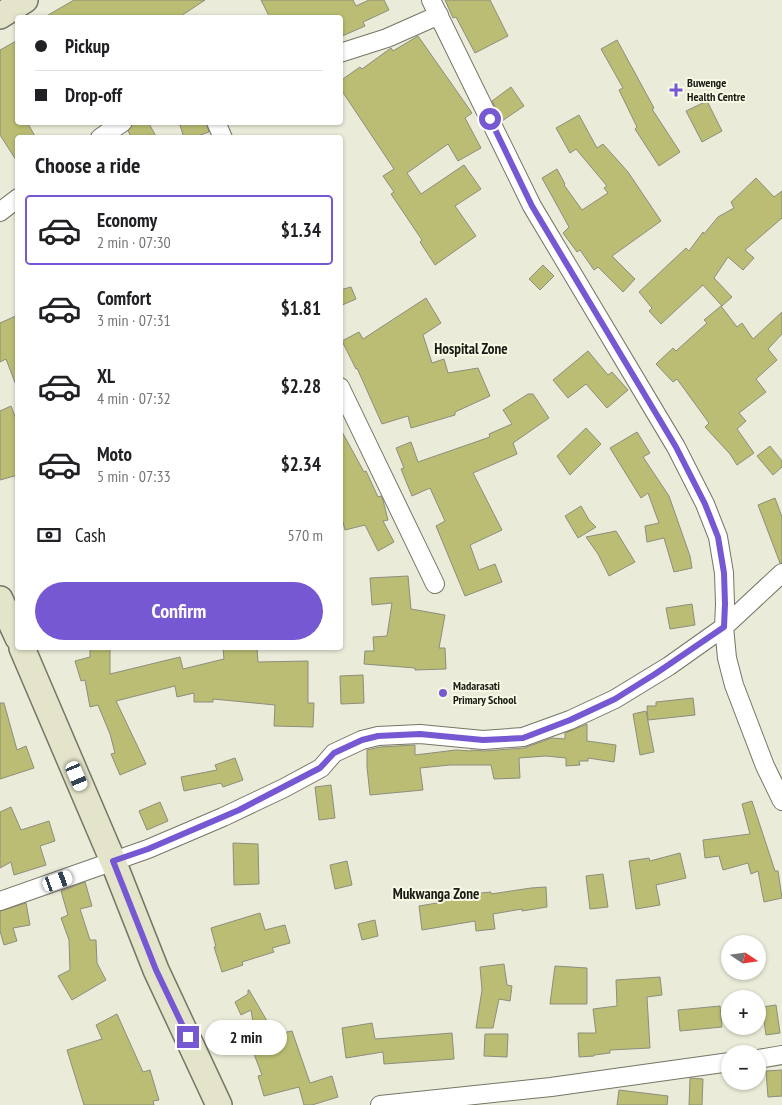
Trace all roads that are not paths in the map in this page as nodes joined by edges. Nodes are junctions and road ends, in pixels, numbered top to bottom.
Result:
1 (25, 0) edge
2 (435, 7) edge
3 (0, 16) edge
4 (343, 53) edge
5 (119, 125) edge
6 (104, 135) edge
7 (15, 200) edge
8 (0, 212) edge
9 (343, 393) edge
10 (782, 573) edge
11 (435, 584) dead end
12 (0, 599) edge
13 (724, 627) junction
14 (15, 632) edge
15 (23, 650) edge
16 (782, 801) edge
17 (113, 861) junction
18 (0, 901) edge
19 (782, 1055) edge
20 (766, 1057) edge
21 (721, 1063) edge
22 (219, 1105) edge
23 (380, 1105) edge

1 - 3 main road
2 - 4 street
2 - 13 street
5 - 6 street
7 - 8 street
9 - 11 street
10 - 13 street
12 - 14 main road
13 - 16 street
13 - 17 street
15 - 17 main road
17 - 18 street
17 - 22 main road
19 - 20 street
21 - 23 street

